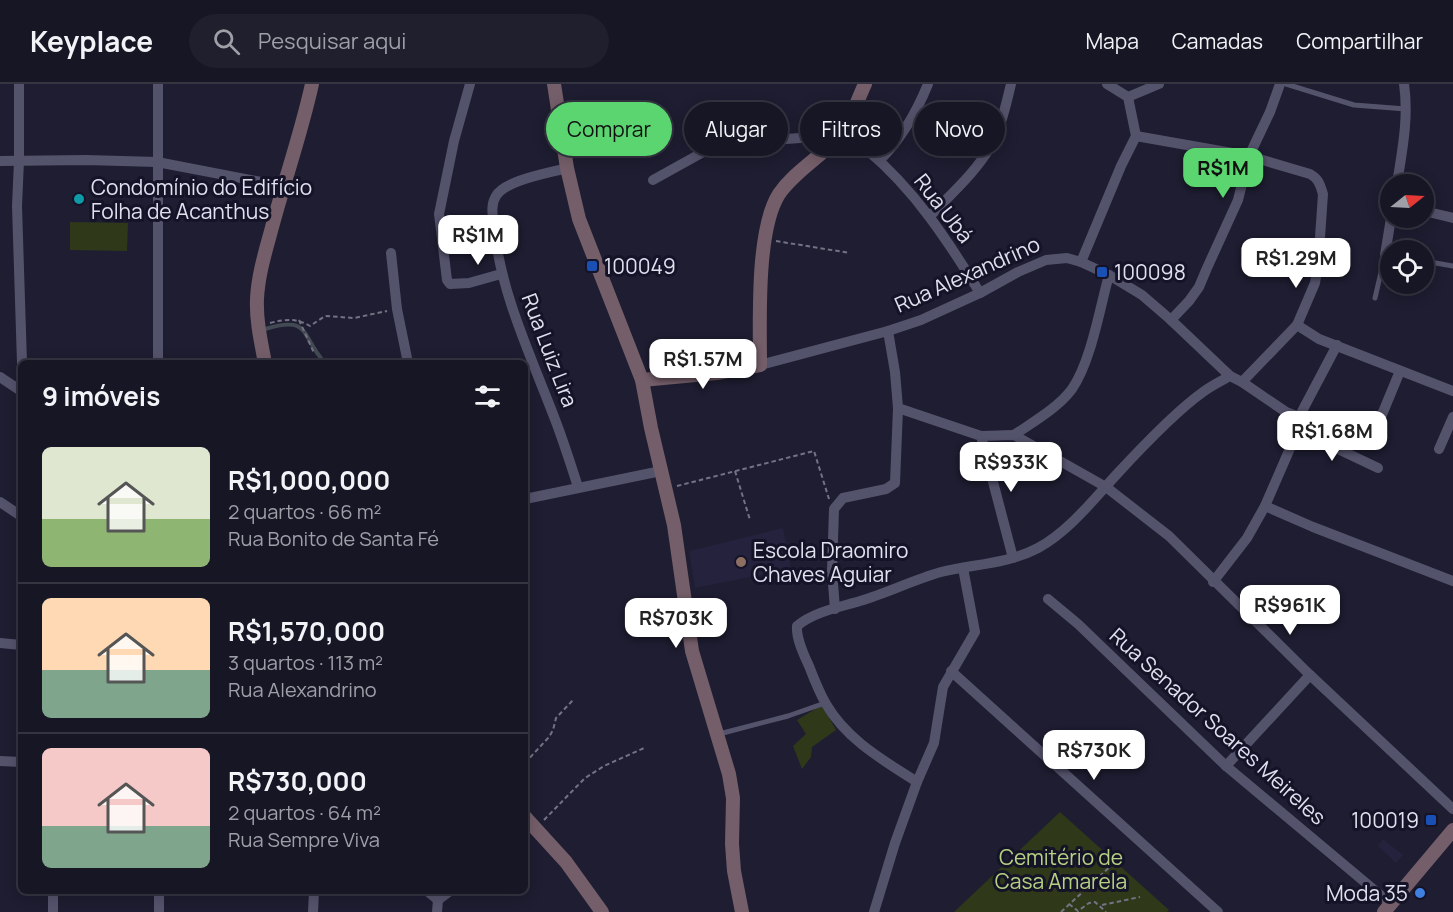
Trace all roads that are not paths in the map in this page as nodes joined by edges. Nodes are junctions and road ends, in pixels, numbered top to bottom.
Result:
1 (20, 84) edge
2 (158, 84) edge
3 (312, 84) edge
4 (470, 84) edge
5 (554, 84) edge
6 (865, 84) edge
7 (928, 84) edge
8 (1011, 84) edge
9 (1107, 84) edge
10 (1159, 84) edge
11 (1280, 84) edge
12 (1286, 84) edge
13 (1404, 84) edge
14 (1128, 97) junction
15 (857, 102) edge
16 (1406, 109) junction
17 (1136, 136) junction
18 (800, 138) edge
19 (817, 156) edge
20 (875, 156) edge
21 (1249, 156) junction
22 (880, 160) junction
23 (0, 161) edge
24 (20, 161) junction
25 (157, 162) junction
26 (567, 168) junction
27 (1399, 174) edge
28 (652, 180) dead end
29 (282, 186) junction
30 (1434, 213) edge
31 (930, 216) junction
32 (1453, 218) edge
33 (390, 254) dead end
34 (1081, 262) junction
35 (1434, 263) edge
36 (1453, 266) edge
37 (501, 274) junction
38 (1109, 275) junction
39 (1380, 284) edge
40 (980, 293) junction
41 (1376, 298) dead end
42 (1171, 320) junction
43 (1297, 325) junction
44 (888, 332) junction
45 (1337, 345) junction
46 (22, 360) edge
47 (158, 360) edge
48 (265, 360) edge
49 (407, 360) edge
50 (760, 365) junction
51 (1400, 371) junction
52 (1230, 376) junction
53 (0, 377) edge
54 (642, 380) junction
55 (1242, 382) junction
56 (18, 389) edge
57 (1453, 391) edge
58 (898, 408) junction
59 (1299, 417) junction
60 (1381, 417) dead end
61 (1453, 417) edge
62 (1298, 430) junction
63 (1014, 435) junction
64 (981, 436) junction
65 (1439, 449) dead end
66 (1378, 468) dead end
67 (661, 471) junction
68 (578, 487) junction
69 (1106, 487) junction
70 (528, 495) edge
71 (0, 502) edge
72 (1265, 506) junction
73 (18, 514) edge
74 (1013, 558) junction
75 (963, 568) junction
76 (1453, 581) edge
77 (1213, 582) junction
78 (1048, 599) dead end
79 (835, 609) junction
80 (0, 643) edge
81 (18, 645) edge
82 (951, 671) junction
83 (1310, 675) junction
84 (825, 702) junction
85 (717, 734) junction
86 (0, 761) edge
87 (18, 762) edge
88 (1226, 766) junction
89 (917, 782) junction
90 (1453, 809) edge
91 (529, 824) edge
92 (1453, 830) edge
93 (1453, 849) edge
94 (1436, 851) junction
95 (53, 894) edge
96 (159, 894) edge
97 (314, 894) edge
98 (431, 894) edge
99 (446, 894) edge
100 (438, 900) junction
101 (1388, 908) edge
102 (53, 912) edge
103 (159, 912) edge
104 (313, 912) edge
105 (437, 912) edge
106 (602, 912) edge
107 (742, 912) edge
108 (874, 912) edge
109 (1218, 912) edge

1 - 24 street
2 - 25 street
3 - 29 street
4 - 37 street
5 - 26 street
6 - 15 street
7 - 22 street
8 - 31 street
9 - 14 street
10 - 14 street
11 - 21 street
12 - 16 lane
13 - 16 street
14 - 17 street
16 - 27 street
17 - 21 street
17 - 34 street
18 - 28 street
19 - 50 street
20 - 22 street, Rua Ubá
21 - 42 street
21 - 43 street
22 - 31 street, Rua Ubá
23 - 24 street
24 - 25 street
24 - 46 street
25 - 29 street
25 - 47 street
26 - 37 street, Rua Luiz Lira
26 - 54 street
29 - 48 street
30 - 32 street
31 - 40 street, Rua Ubá
33 - 49 street
34 - 38 street, Rua Alexandrino
34 - 40 street, Rua Alexandrino
35 - 36 lane
37 - 68 street, Rua Luiz Lira
38 - 42 street, Rua Alexandrino
38 - 63 street
39 - 41 lane
40 - 44 street, Rua Alexandrino
42 - 52 street, Rua Alexandrino
43 - 45 street
43 - 55 street
44 - 50 street, Rua Alexandrino
44 - 58 street
45 - 51 street
45 - 59 street
50 - 54 street, Rua Alexandrino
51 - 57 street
51 - 60 street
52 - 55 street, Rua Alexandrino
52 - 69 street
53 - 56 street
54 - 67 street
55 - 59 street, Rua Alexandrino
58 - 64 street
58 - 79 street
59 - 62 street
61 - 65 street
62 - 66 street
62 - 72 street
63 - 64 street
63 - 69 street
64 - 74 street
67 - 68 street
67 - 85 street
68 - 70 street
69 - 74 street
69 - 77 street
71 - 73 street
72 - 76 street
72 - 77 street
74 - 75 street
75 - 79 street
75 - 82 street
77 - 83 street
78 - 88 street, Rua Senador Soares Meireles
79 - 84 street
80 - 81 street
82 - 89 street
82 - 109 street
83 - 88 street
83 - 90 street
84 - 85 lane
84 - 89 street
85 - 107 street
86 - 87 street
88 - 101 street, Rua Senador Soares Meireles
89 - 108 street
91 - 106 street
92 - 94 street
93 - 94 street
94 - 101 street
95 - 102 street
96 - 103 street
97 - 104 street
98 - 100 street
99 - 100 street
100 - 105 street

